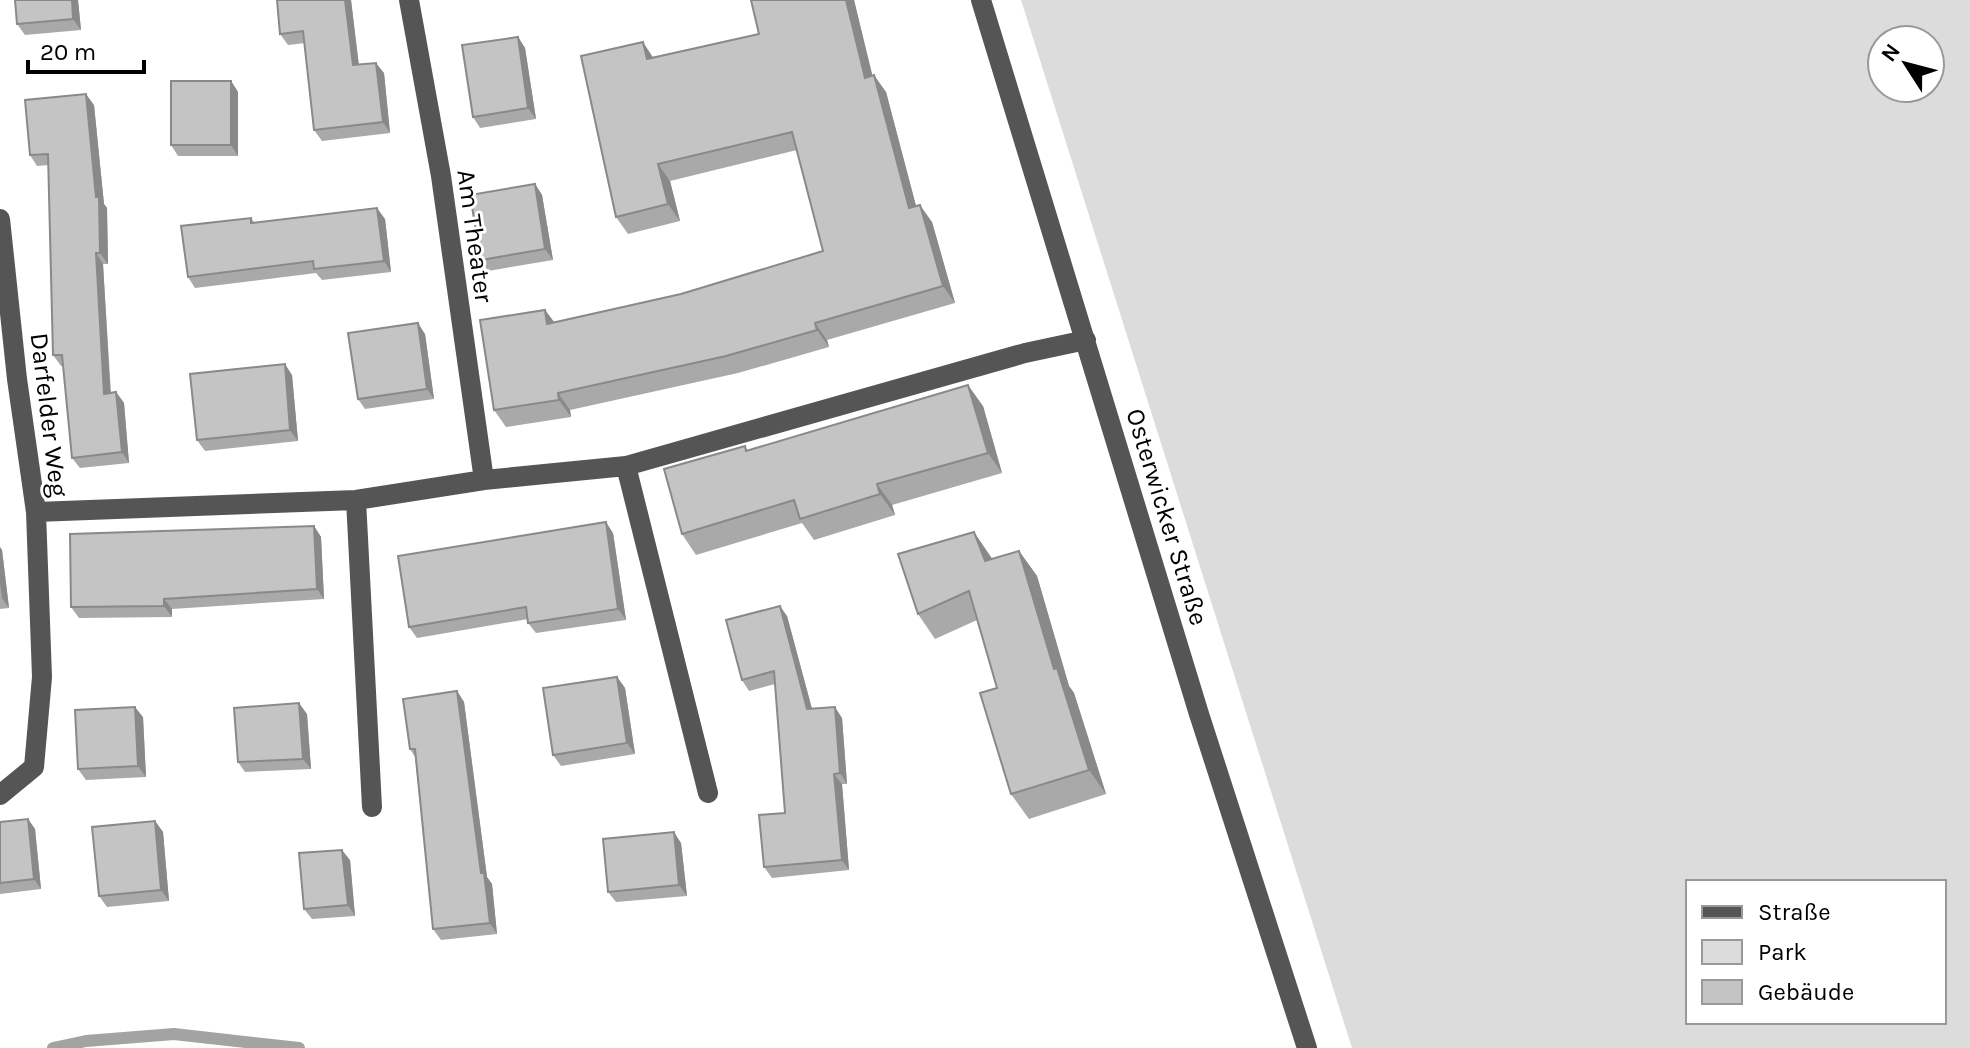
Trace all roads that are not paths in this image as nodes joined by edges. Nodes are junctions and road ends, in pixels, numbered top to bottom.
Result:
1 (409, 0) edge
2 (981, 0) edge
3 (0, 219) edge
4 (1086, 340) junction
5 (626, 466) junction
6 (484, 480) junction
7 (356, 500) junction
8 (36, 512) junction
9 (708, 793) dead end
10 (0, 795) edge
11 (372, 807) dead end
12 (1307, 1048) edge

1 - 6 street, Am Theater
2 - 4 street, Osterwicker Straße
3 - 8 street, Darfelder Weg
4 - 5 street
4 - 12 street, Osterwicker Straße
5 - 6 street
5 - 9 street
6 - 7 street
7 - 8 street
7 - 11 street
8 - 10 street, Darfelder Weg

